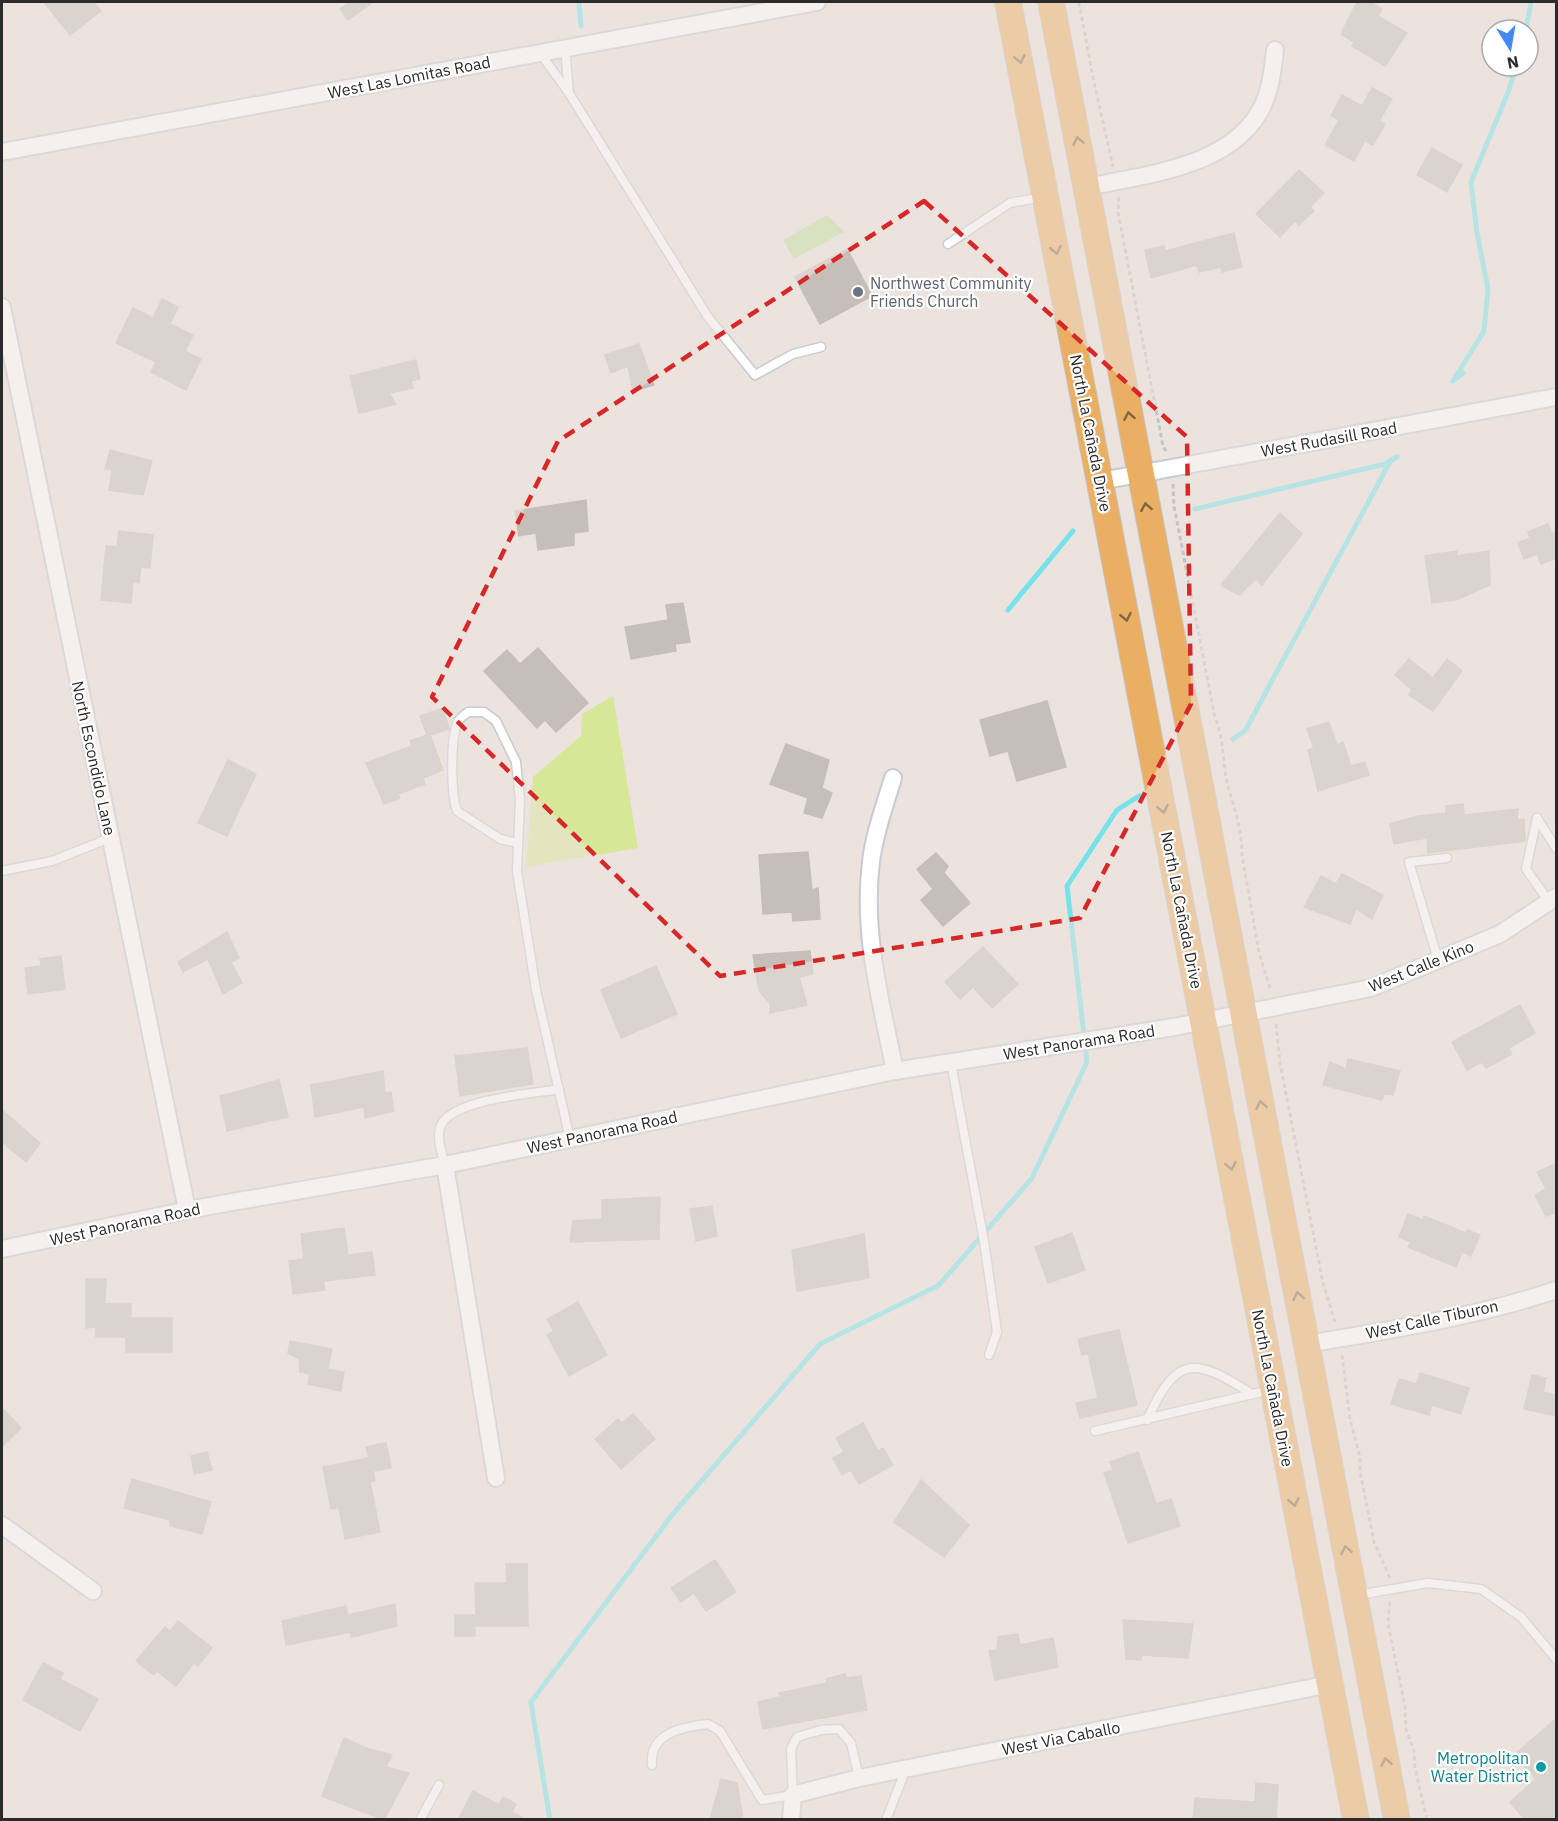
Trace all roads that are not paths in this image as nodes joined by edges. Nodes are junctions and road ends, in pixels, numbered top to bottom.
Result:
1 (817, 2) edge
2 (1008, 2) edge
3 (1051, 2) edge
4 (565, 48) junction
5 (1275, 50) dead end
6 (540, 53) junction
7 (569, 93) junction
8 (2, 152) edge
9 (1087, 187) junction
10 (1046, 196) junction
11 (948, 244) dead end
12 (2, 307) edge
13 (821, 347) dead end
14 (1557, 398) edge
15 (1140, 473) junction
16 (1101, 481) junction
17 (893, 778) dead end
18 (110, 838) junction
19 (518, 843) junction
20 (1557, 848) edge
21 (1448, 858) dead end
22 (2, 871) edge
23 (1553, 900) edge
24 (1438, 960) junction
25 (1244, 1014) junction
26 (1203, 1022) junction
27 (951, 1063) junction
28 (895, 1071) junction
29 (559, 1089) junction
30 (570, 1139) junction
31 (445, 1165) junction
32 (187, 1210) junction
33 (2, 1249) edge
34 (1557, 1290) edge
35 (1307, 1344) junction
36 (989, 1355) dead end
37 (1263, 1392) junction
38 (1148, 1420) junction
39 (1095, 1431) dead end
40 (496, 1478) dead end
41 (2, 1525) edge
42 (93, 1591) dead end
43 (1354, 1596) junction
44 (1557, 1644) edge
45 (1546, 1646) junction
46 (1557, 1659) edge
47 (1330, 1684) junction
48 (652, 1766) dead end
49 (906, 1769) junction
50 (859, 1778) junction
51 (439, 1785) dead end
52 (793, 1795) junction
53 (420, 1820) edge
54 (790, 1820) edge
55 (886, 1820) edge
56 (1356, 1820) edge
57 (1397, 1820) edge

1 - 4 street, West Las Lomitas Road
2 -> 10 main road, North La Cañada Drive
9 -> 3 main road
4 - 6 street, West Las Lomitas Road
4 - 7 lane
5 - 9 street
6 - 7 lane
6 - 8 street, West Las Lomitas Road
7 - 13 lane
15 -> 9 main road
10 - 11 lane
10 -> 16 main road, North La Cañada Drive
12 - 18 street, North Escondido Lane
14 - 15 street, West Rudasill Road
15 - 16 street, West Rudasill Road
25 -> 15 main road
16 -> 26 main road, North La Cañada Drive
17 - 28 street
18 - 22 lane
18 - 32 street, North Escondido Lane
19 - 19 lane
19 - 29 lane
20 - 23 lane
21 - 24 lane
23 - 24 street, West Calle Kino
24 - 25 street, West Calle Kino
25 - 26 street, West Calle Kino
35 -> 25 main road
26 - 27 street, West Panorama Road
26 -> 37 main road, North La Cañada Drive
27 - 28 street, West Panorama Road
27 - 36 lane
28 - 30 street, West Panorama Road
29 - 30 lane
29 - 31 lane
30 - 31 street, West Panorama Road
31 - 32 street, West Panorama Road
31 - 40 street
32 - 33 street, West Panorama Road
34 - 35 street, West Calle Tiburon
43 -> 35 main road
37 - 38 lane
37 - 38 lane
37 -> 47 main road, North La Cañada Drive
38 - 39 lane
41 - 42 street
43 - 45 lane
57 -> 43 main road
44 - 45 lane
45 - 46 lane
47 - 49 street, West Via Caballo
47 - 56 main road, North La Cañada Drive
48 - 52 lane
49 - 50 street, West Via Caballo
49 - 55 lane
50 - 52 street, West Via Caballo
50 - 52 lane
51 - 53 lane
52 - 54 street

